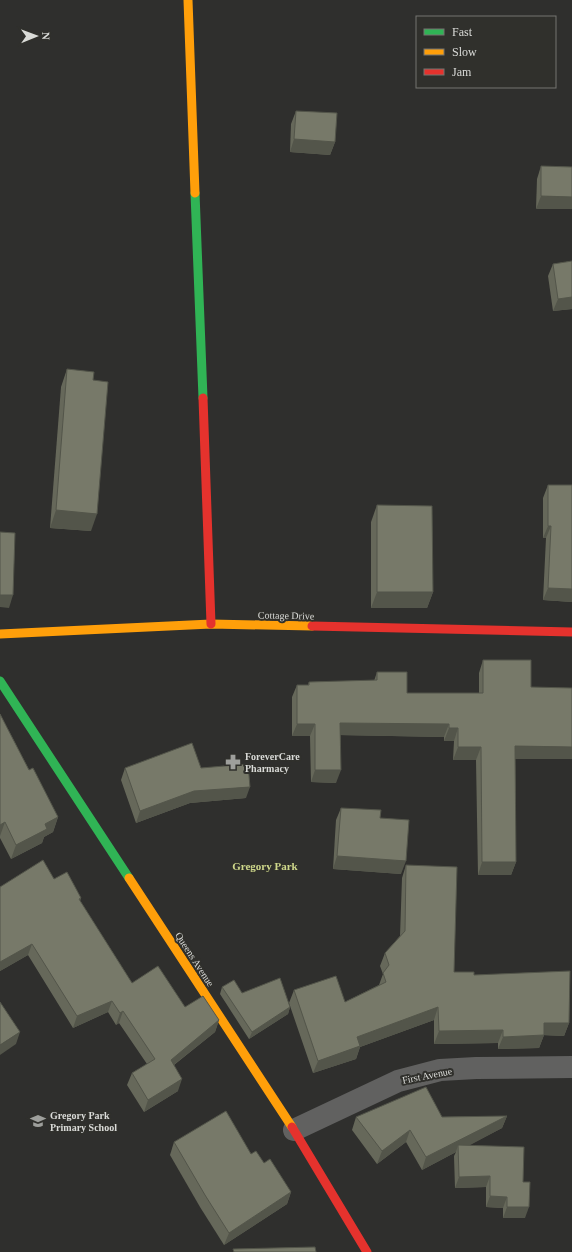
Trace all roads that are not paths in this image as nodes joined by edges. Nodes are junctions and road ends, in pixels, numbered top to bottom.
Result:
1 (188, 0) edge
2 (211, 624) junction
3 (572, 632) edge
4 (0, 634) edge
5 (0, 681) edge
6 (572, 1067) edge
7 (294, 1130) junction
8 (367, 1252) edge

1 - 2 street
2 - 3 street, Cottage Drive
2 - 4 street, Cottage Drive
5 - 7 street, Queens Avenue
6 - 7 street, First Avenue
7 - 8 street, Queens Avenue

